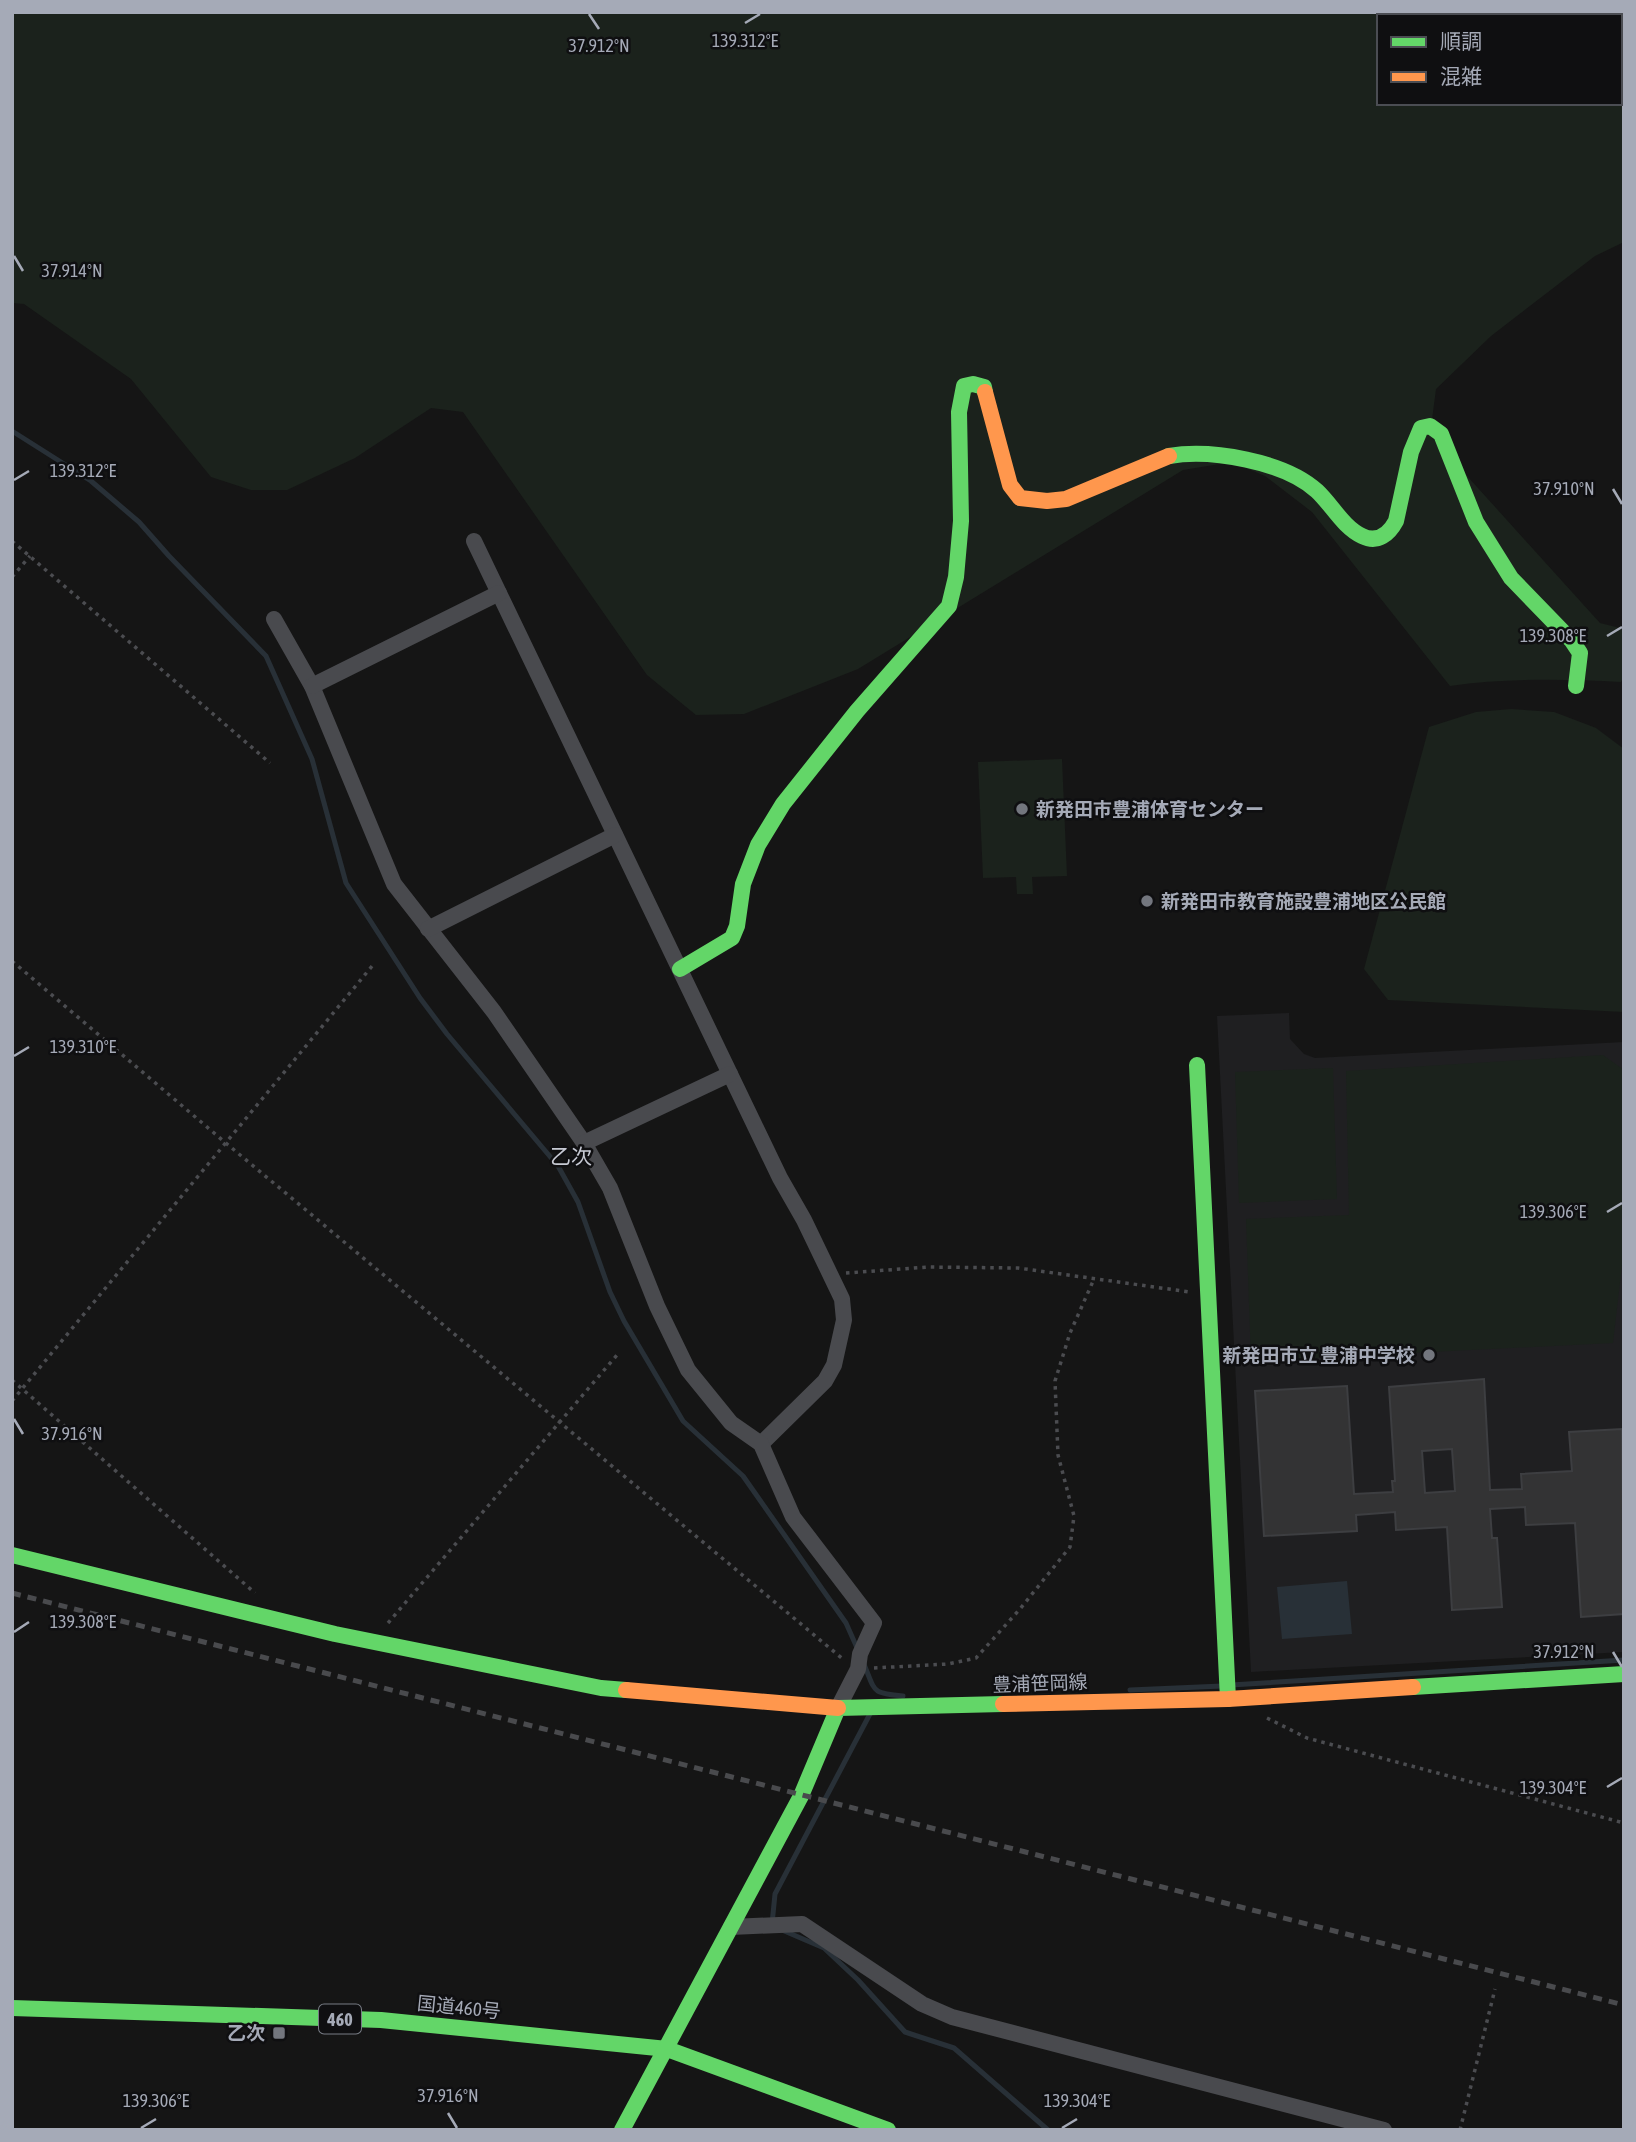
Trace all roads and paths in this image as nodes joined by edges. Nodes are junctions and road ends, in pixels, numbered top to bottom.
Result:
1 (12, 541) edge
2 (474, 541) dead end
3 (30, 556) junction
4 (12, 577) edge
5 (499, 593) junction
6 (274, 619) dead end
7 (312, 686) junction
8 (1576, 686) dead end
9 (270, 763) dead end
10 (615, 835) junction
11 (428, 929) junction
12 (12, 961) edge
13 (373, 965) dead end
14 (680, 969) junction
15 (1197, 1065) dead end
16 (730, 1074) junction
17 (584, 1143) junction
18 (227, 1144) junction
19 (830, 1275) junction
20 (1094, 1279) junction
21 (1209, 1295) junction
22 (617, 1355) dead end
23 (12, 1380) edge
24 (23, 1388) junction
25 (12, 1401) edge
26 (559, 1423) junction
27 (761, 1444) junction
28 (12, 1555) edge
29 (257, 1594) dead end
30 (374, 1642) junction
31 (858, 1669) junction
32 (1624, 1674) edge
33 (1228, 1699) junction
34 (838, 1708) junction
35 (1262, 1716) dead end
36 (1624, 1823) edge
37 (731, 1927) junction
38 (1495, 1989) dead end
39 (12, 2008) edge
40 (667, 2049) junction
41 (622, 2130) edge
42 (888, 2130) edge
43 (1384, 2130) edge
44 (1460, 2130) edge

1 - 3 path
2 - 5 street
3 - 4 path
3 - 9 path
5 - 7 street
5 - 10 street
6 - 7 street
7 - 11 street
8 - 14 main road
10 - 11 street
10 - 14 street
11 - 17 street
12 - 18 path
13 - 18 path
14 - 16 street
15 - 21 main road
16 - 17 street
16 - 19 street
17 - 27 street
18 - 24 path
18 - 26 path
19 - 20 path
19 - 27 street
20 - 21 path
20 - 31 path
21 - 33 main road
22 - 26 path
23 - 24 path
24 - 25 path
24 - 29 path
26 - 30 path
26 - 31 path
27 - 31 street
28 - 30 main road, 豊浦笹岡線
30 - 34 main road, 豊浦笹岡線
31 - 34 street
32 - 33 main road, 豊浦笹岡線
33 - 34 main road, 豊浦笹岡線
34 - 37 main road
35 - 36 path
37 - 40 main road
37 - 43 street
38 - 44 path
39 - 40 main road, 国道460号 / 460
40 - 41 main road
40 - 42 main road, 国道460号 / 460

